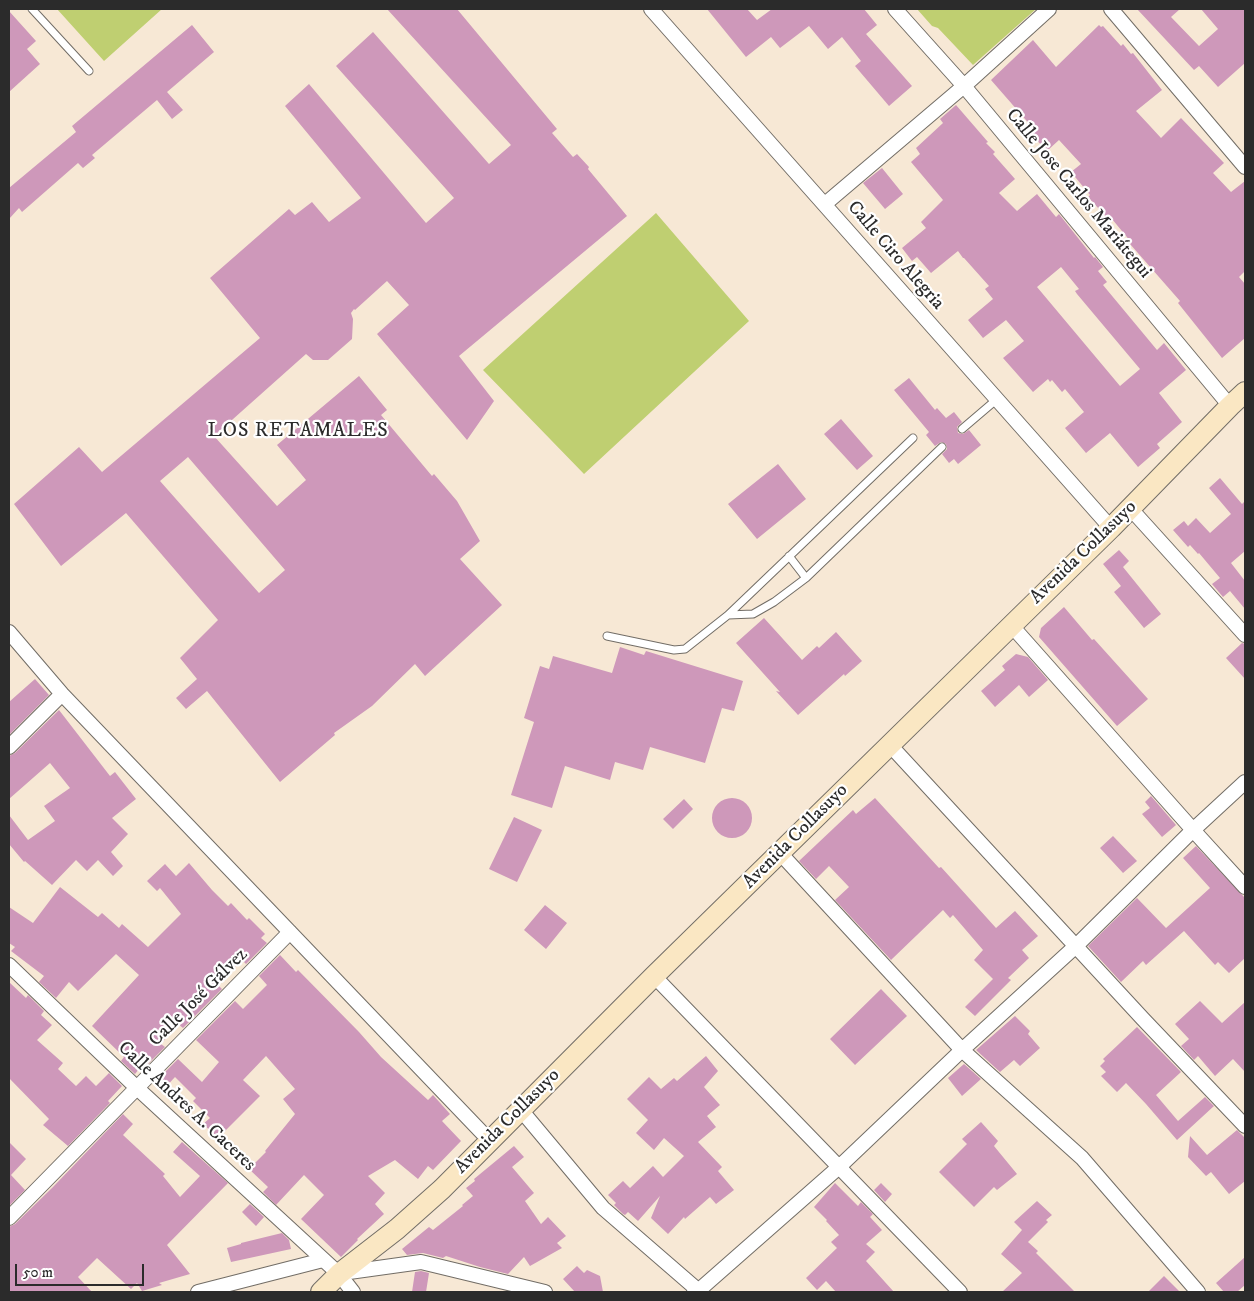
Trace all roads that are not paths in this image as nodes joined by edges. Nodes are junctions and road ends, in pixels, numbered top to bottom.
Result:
1 (32, 9) edge
2 (651, 9) edge
3 (894, 9) edge
4 (1049, 9) edge
5 (1111, 9) edge
6 (89, 71) dead end
7 (964, 86) junction
8 (1245, 167) edge
9 (825, 204) junction
10 (1245, 392) edge
11 (996, 400) junction
12 (1230, 406) junction
13 (962, 429) dead end
14 (913, 438) dead end
15 (942, 447) dead end
16 (1130, 508) junction
17 (1111, 528) junction
18 (788, 556) junction
19 (806, 578) junction
20 (728, 615) junction
21 (1011, 625) junction
22 (9, 632) edge
23 (1245, 635) edge
24 (608, 636) dead end
25 (62, 694) junction
26 (889, 744) junction
27 (9, 747) edge
28 (1245, 782) edge
29 (1193, 830) junction
30 (780, 853) junction
31 (1245, 886) edge
32 (290, 932) junction
33 (1077, 945) junction
34 (10, 970) edge
35 (654, 976) junction
36 (962, 1050) junction
37 (137, 1088) junction
38 (521, 1110) junction
39 (1245, 1126) edge
40 (490, 1141) junction
41 (839, 1166) junction
42 (9, 1218) edge
43 (323, 1260) junction
44 (339, 1274) junction
45 (198, 1292) edge
46 (321, 1292) edge
47 (353, 1292) edge
48 (545, 1292) edge
49 (698, 1292) edge
50 (960, 1292) edge
51 (1198, 1292) edge

1 - 6 lane
2 - 9 street, Calle Ciro Alegria
3 - 7 street, Calle Jose Carlos Mariátegui
4 - 7 street
5 - 8 street
7 - 9 street
7 - 12 street, Calle Jose Carlos Mariátegui
9 - 11 street, Calle Ciro Alegria
10 - 12 street, Avenida Collasuyo
11 - 13 lane
11 - 17 street, Calle Ciro Alegria
12 - 16 street, Avenida Collasuyo
14 - 18 lane
15 - 19 lane
16 - 17 street, Avenida Collasuyo
16 - 23 street
17 - 21 street, Avenida Collasuyo
18 - 19 lane
18 - 20 lane
19 - 20 lane
20 - 24 lane
21 - 26 street, Avenida Collasuyo
21 - 29 street
22 - 25 street
25 - 27 street
25 - 32 street
26 - 30 street, Avenida Collasuyo
26 - 33 street
28 - 29 street
29 - 31 street
29 - 33 street
30 - 35 street, Avenida Collasuyo
30 - 36 street
32 - 37 street, Calle José Gálvez
32 - 40 street
33 - 36 street
33 - 39 street
34 - 37 street, Calle Andres A. Caceres
35 - 38 street, Avenida Collasuyo
35 - 41 street
36 - 41 street
36 - 51 street
37 - 42 street, Calle José Gálvez
37 - 43 street, Calle Andres A. Caceres
38 - 40 street, Avenida Collasuyo
38 - 49 street
40 - 44 street, Avenida Collasuyo
41 - 49 street
41 - 50 street
43 - 44 street, Calle Andres A. Caceres
43 - 45 street
44 - 46 street, Avenida Collasuyo
44 - 47 street, Calle Andres A. Caceres
44 - 48 street

